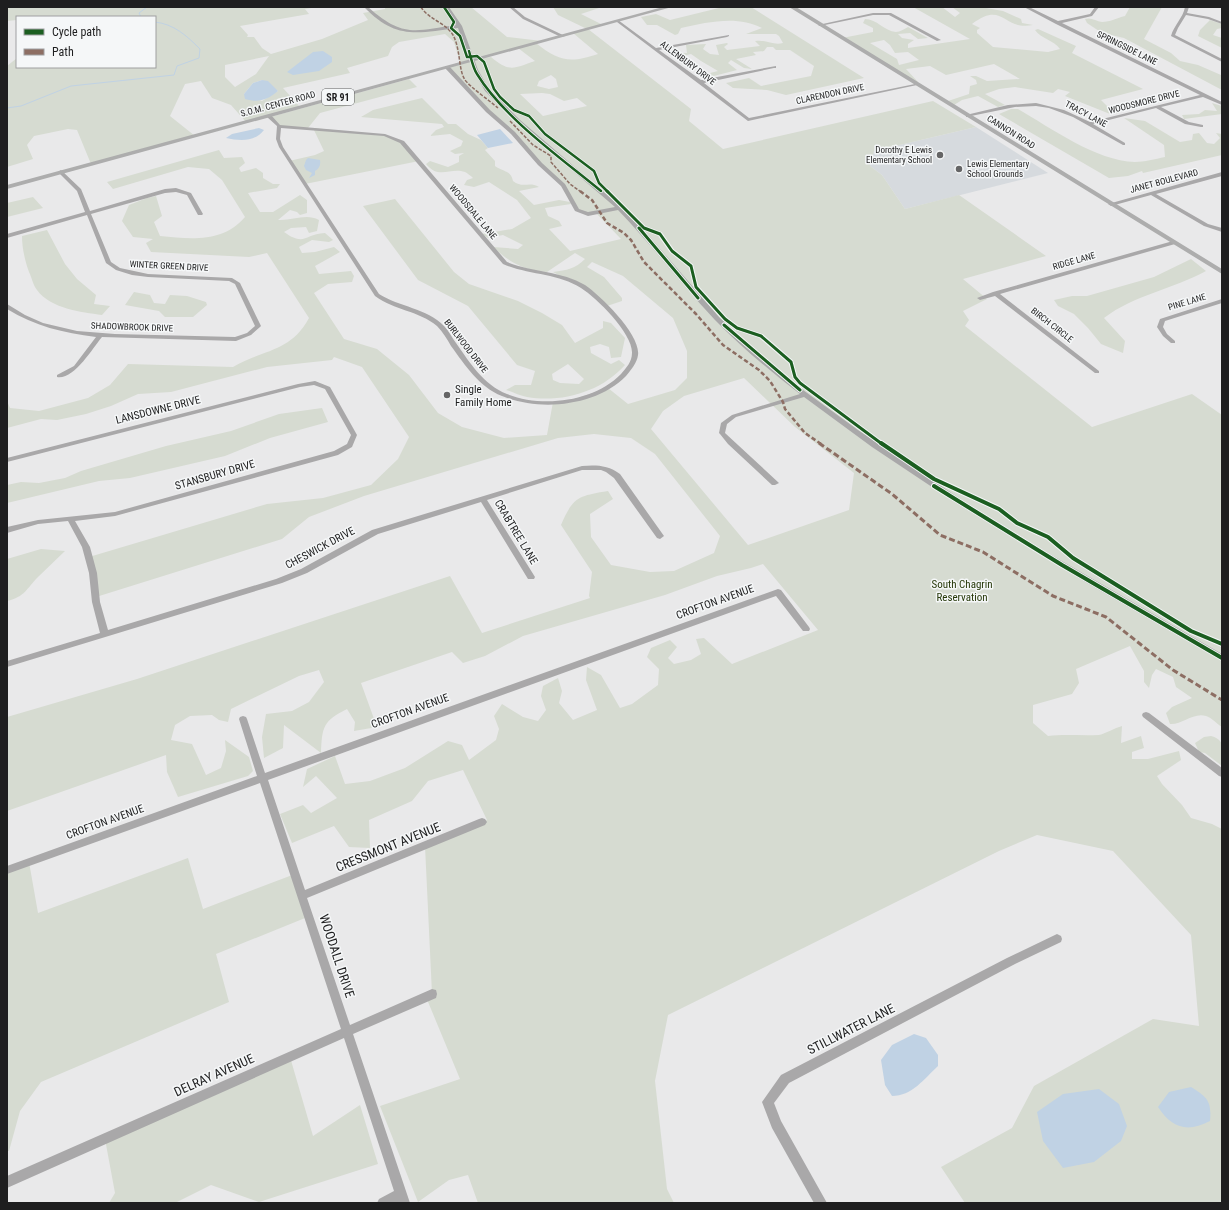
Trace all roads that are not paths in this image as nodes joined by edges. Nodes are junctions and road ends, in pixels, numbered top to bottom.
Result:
1 (366, 7) edge
2 (447, 7) edge
3 (511, 7) edge
4 (669, 7) edge
5 (792, 7) edge
6 (1026, 7) edge
7 (1096, 7) edge
8 (1187, 7) edge
9 (1186, 14) junction
10 (618, 21) junction
11 (1057, 23) junction
12 (1222, 23) edge
13 (820, 25) junction
14 (460, 26) junction
15 (563, 36) junction
16 (727, 36) dead end
17 (939, 40) dead end
18 (656, 49) junction
19 (471, 60) junction
20 (1222, 60) edge
21 (447, 67) junction
22 (774, 67) dead end
23 (700, 82) junction
24 (916, 85) junction
25 (1204, 96) junction
26 (1222, 104) edge
27 (1157, 107) junction
28 (269, 116) junction
29 (968, 116) junction
30 (748, 120) joint
31 (1088, 124) junction
32 (278, 126) junction
33 (1201, 126) dead end
34 (1123, 144) dead end
35 (61, 172) junction
36 (1222, 174) edge
37 (7, 187) edge
38 (1152, 193) junction
39 (1111, 204) junction
40 (619, 208) junction
41 (89, 213) junction
42 (200, 214) dead end
43 (1222, 230) edge
44 (7, 236) edge
45 (1173, 243) junction
46 (1222, 272) edge
47 (995, 293) junction
48 (980, 298) dead end
49 (1222, 301) edge
50 (7, 306) edge
51 (258, 326) joint
52 (100, 335) junction
53 (1174, 342) dead end
54 (632, 364) joint
55 (1097, 372) dead end
56 (59, 376) dead end
57 (315, 383) joint
58 (805, 395) junction
59 (7, 460) edge
60 (775, 483) dead end
61 (483, 499) junction
62 (70, 518) junction
63 (7, 530) edge
64 (660, 536) dead end
65 (531, 577) dead end
66 (806, 629) dead end
67 (105, 635) junction
68 (1222, 658) edge
69 (7, 664) edge
70 (1146, 715) dead end
71 (242, 719) dead end
72 (1222, 773) edge
73 (262, 777) junction
74 (482, 822) dead end
75 (7, 870) edge
76 (303, 895) junction
77 (1058, 939) dead end
78 (432, 994) dead end
79 (348, 1032) junction
80 (7, 1182) edge
81 (403, 1199) edge
82 (383, 1203) edge
83 (821, 1203) edge

1 - 14 street
2 - 14 street
3 - 15 street
4 - 10 main road, S.O.M. CENTER ROAD / SR 91
5 - 13 main road, CANNON ROAD
6 - 11 street, SPRINGSIDE LANE
7 - 11 street
8 - 9 street
9 - 12 street
9 - 20 street
10 - 15 main road, S.O.M. CENTER ROAD / SR 91
10 - 18 street, ALLENBURY DRIVE
11 - 25 street, SPRINGSIDE LANE
13 - 17 street
13 - 24 main road, CANNON ROAD
14 - 19 street
15 - 19 main road, S.O.M. CENTER ROAD / SR 91
16 - 18 street
18 - 23 street, ALLENBURY DRIVE
19 - 21 main road, S.O.M. CENTER ROAD / SR 91
19 - 40 street
21 - 28 main road, S.O.M. CENTER ROAD / SR 91
21 - 40 street
22 - 23 street
23 - 30 street, ALLENBURY DRIVE
24 - 29 main road, CANNON ROAD
24 - 30 street, CLARENDON DRIVE
25 - 26 street, SPRINGSIDE LANE
25 - 27 street, WOODSMORE DRIVE
27 - 31 street, WOODSMORE DRIVE
27 - 33 street
28 - 32 street
28 - 35 main road, S.O.M. CENTER ROAD / SR 91
29 - 31 street, TRACY LANE
29 - 39 main road, CANNON ROAD
31 - 34 street, TRACY LANE
32 - 54 street, WOODSDALE LANE
32 - 54 street, BURLWOOD DRIVE
35 - 37 main road, S.O.M. CENTER ROAD / SR 91
35 - 41 street, WINTER GREEN DRIVE
36 - 38 street, JANET BOULEVARD
38 - 39 street, JANET BOULEVARD
38 - 43 street
39 - 45 main road, CANNON ROAD
40 - 58 street
41 - 42 street
41 - 44 street
41 - 51 street, WINTER GREEN DRIVE
45 - 46 main road, CANNON ROAD
45 - 47 street, RIDGE LANE
47 - 48 street, RIDGE LANE
47 - 55 street, BIRCH CIRCLE
49 - 53 street, PINE LANE
50 - 52 street, SHADOWBROOK DRIVE
51 - 52 street, SHADOWBROOK DRIVE
52 - 56 street
57 - 59 street, LANSDOWNE DRIVE
57 - 62 street, STANSBURY DRIVE
58 - 60 street
58 - 68 street
61 - 64 street, CHESWICK DRIVE
61 - 65 street, CRABTREE LANE
61 - 67 street, CHESWICK DRIVE
62 - 63 street, STANSBURY DRIVE
62 - 67 street
66 - 73 street, CROFTON AVENUE
67 - 69 street, CHESWICK DRIVE
70 - 72 street
71 - 73 street, WOODALL DRIVE
73 - 75 street, CROFTON AVENUE
73 - 76 street, WOODALL DRIVE
74 - 76 street, CRESSMONT AVENUE
76 - 79 street, WOODALL DRIVE
77 - 83 street, STILLWATER LANE
78 - 79 street, DELRAY AVENUE
79 - 80 street, DELRAY AVENUE
79 - 81 street, WOODALL DRIVE
81 - 82 street

